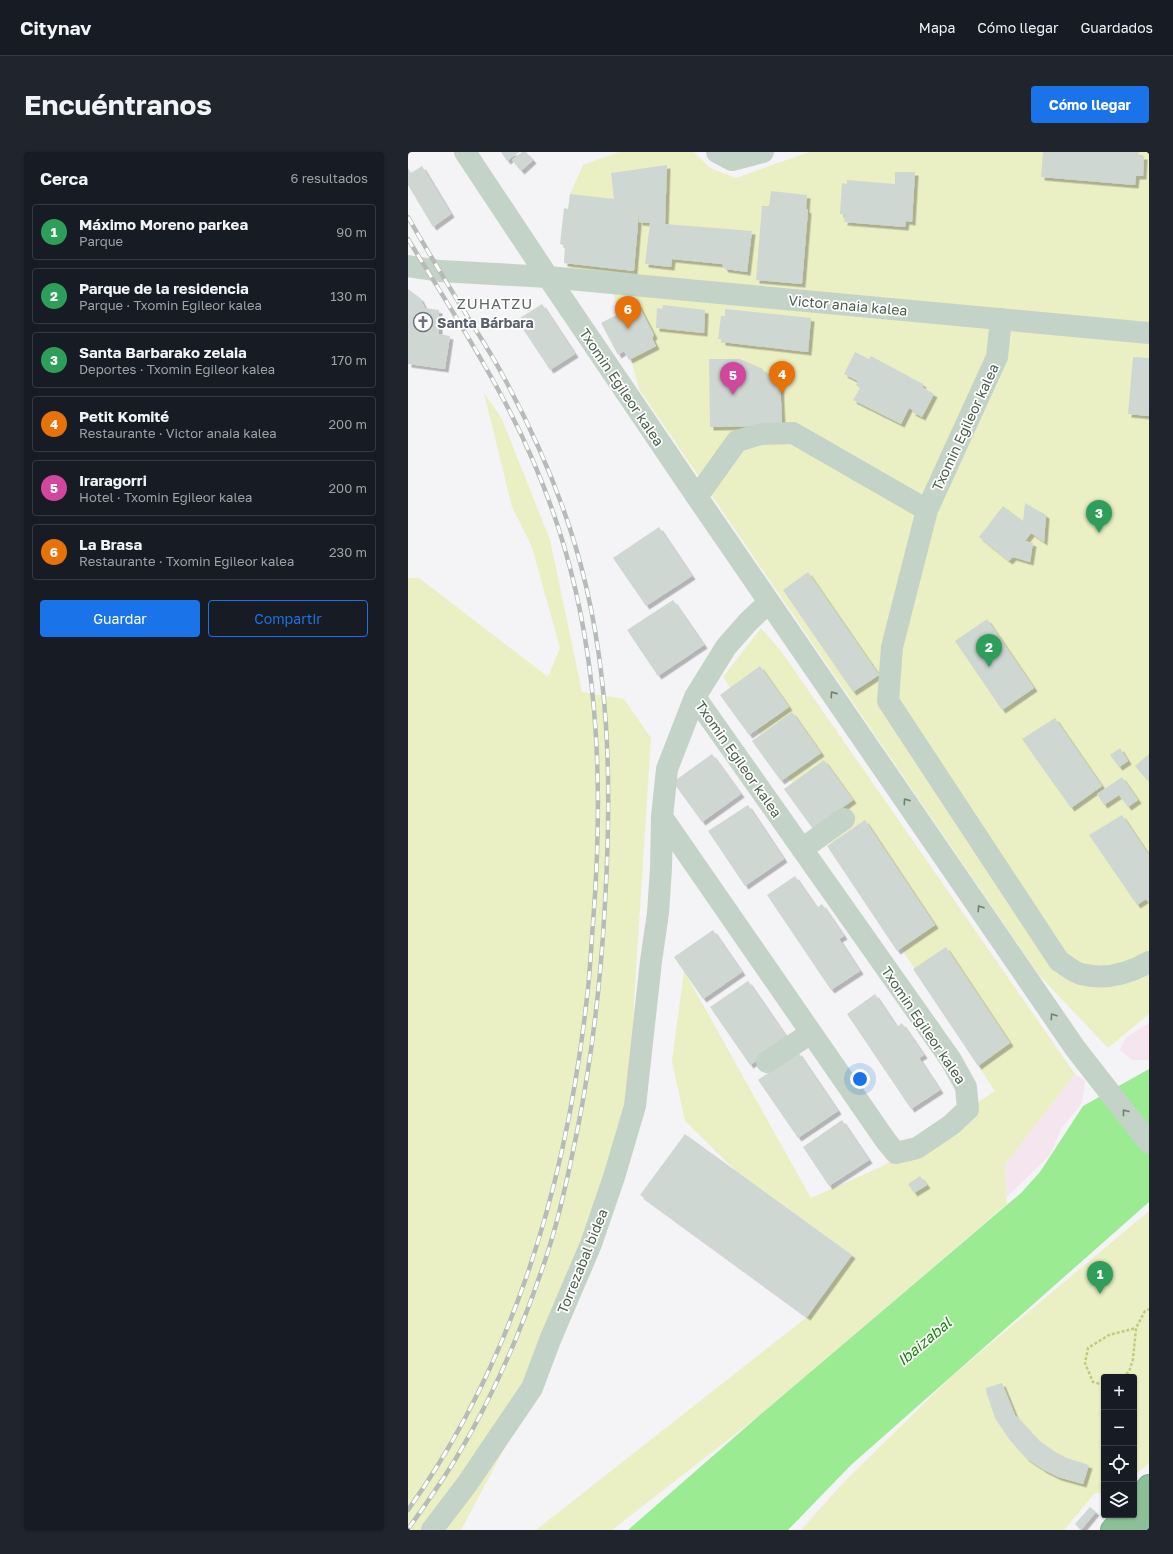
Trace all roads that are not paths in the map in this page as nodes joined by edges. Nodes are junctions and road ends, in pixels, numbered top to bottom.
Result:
1 (465, 152) edge
2 (717, 152) edge
3 (763, 152) edge
4 (408, 266) edge
5 (548, 277) junction
6 (1001, 319) junction
7 (1149, 333) edge
8 (697, 497) junction
9 (926, 510) junction
10 (769, 602) junction
11 (695, 697) junction
12 (662, 817) junction
13 (844, 819) dead end
14 (802, 849) junction
15 (651, 961) joint
16 (1149, 962) edge
17 (811, 1033) junction
18 (767, 1062) dead end
19 (1149, 1143) edge
20 (1149, 1486) edge
21 (1137, 1500) edge
22 (1149, 1510) edge
23 (1122, 1518) edge
24 (432, 1530) edge
25 (1112, 1530) edge
26 (1132, 1530) edge

1 - 5 street, Txomin Egileor kalea
2 - 3 street
4 - 5 street
5 - 6 street, Victor anaia kalea
5 - 8 street, Txomin Egileor kalea
6 - 7 street, Victor anaia kalea
6 - 9 street, Txomin Egileor kalea
8 - 9 street
8 - 10 street, Txomin Egileor kalea
9 - 16 street, Txomin Egileor kalea
10 - 11 street, Txomin Egileor kalea
19 -> 10 street, Txomin Egileor kalea
11 - 12 street, Txomin Egileor kalea
11 - 14 street, Txomin Egileor kalea
12 - 15 street, Txomin Egileor kalea
12 - 17 street, Txomin Egileor kalea
13 - 14 street
14 - 17 street, Txomin Egileor kalea
15 - 24 street, Torrezabal bidea
17 - 18 street
20 - 21 highway
22 - 26 highway
23 - 25 highway

